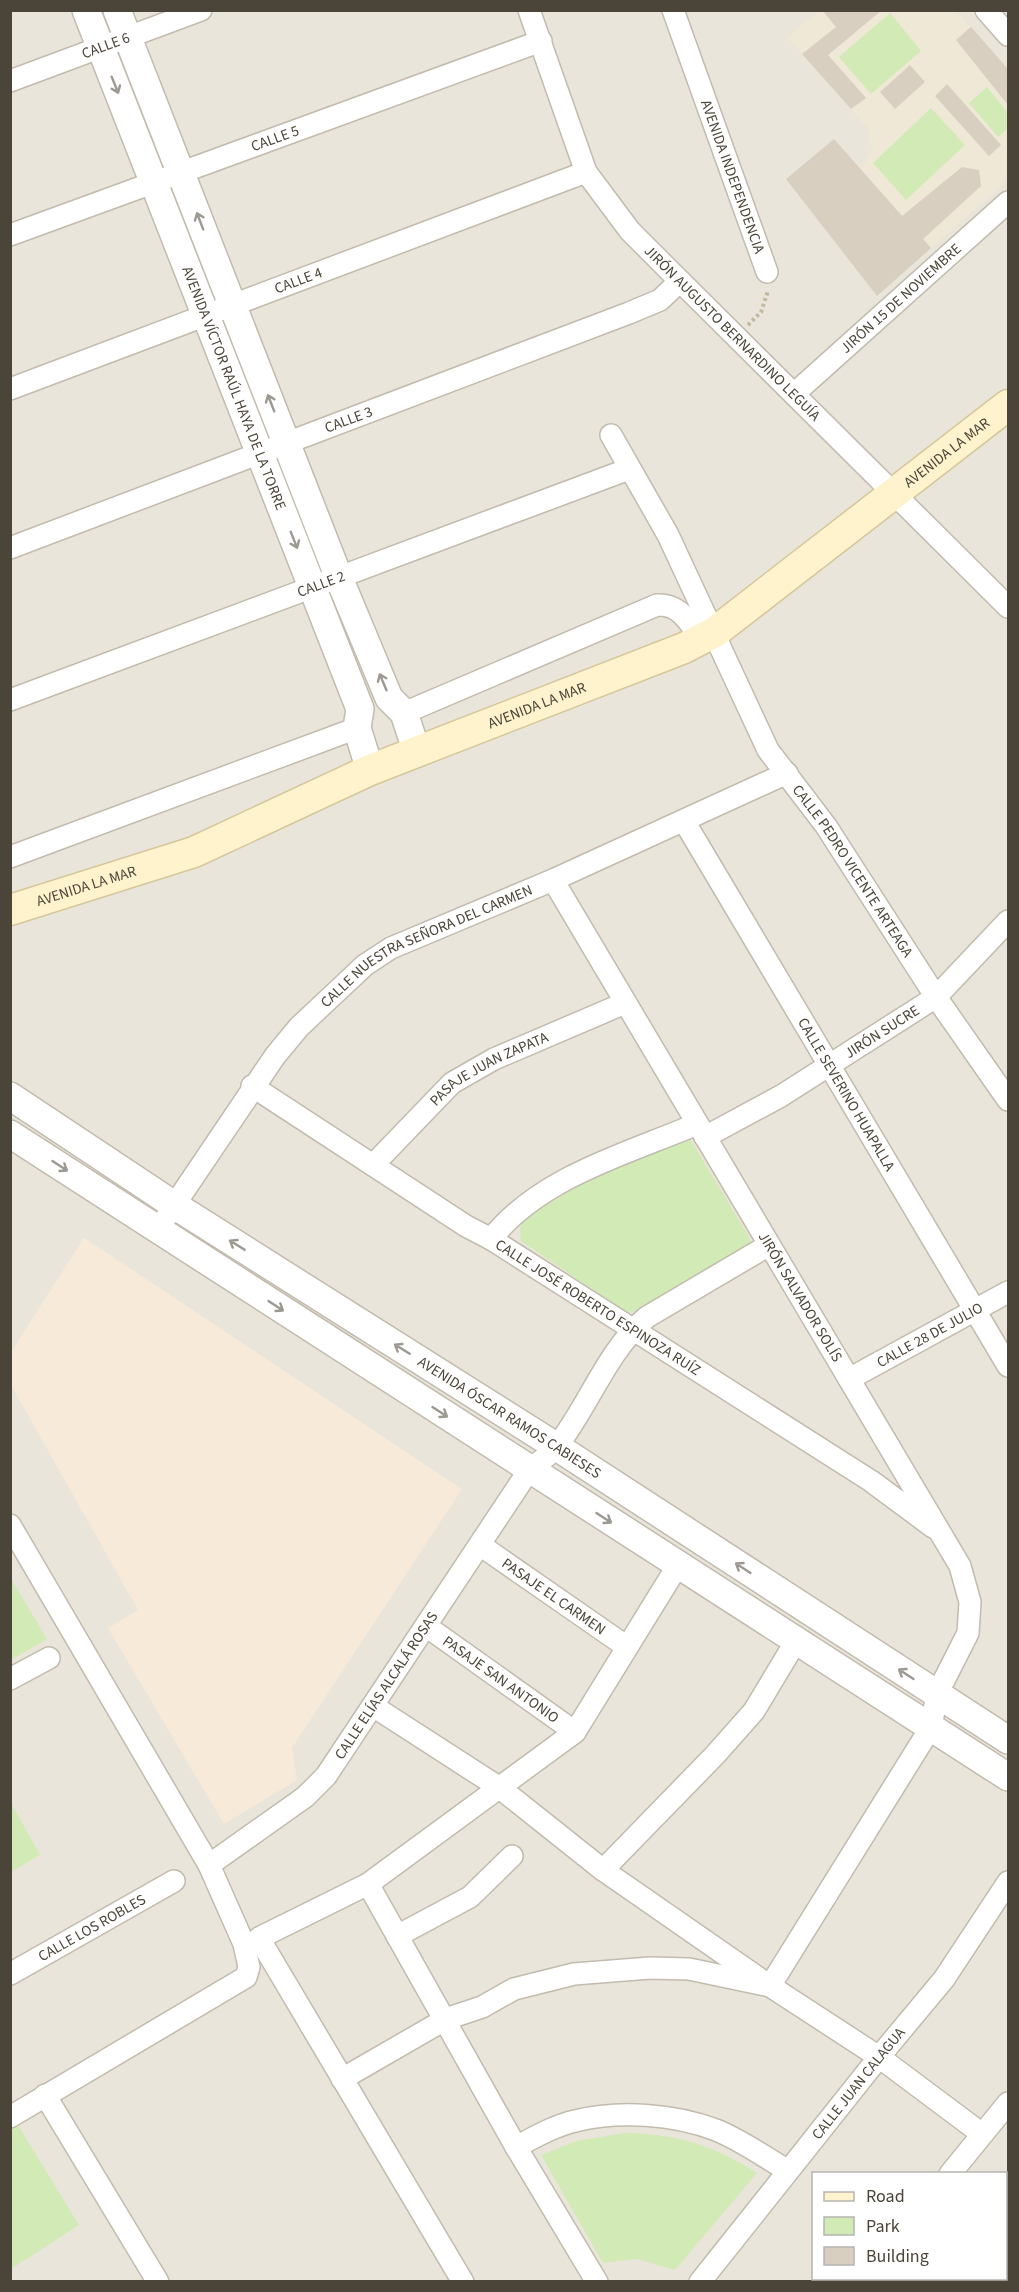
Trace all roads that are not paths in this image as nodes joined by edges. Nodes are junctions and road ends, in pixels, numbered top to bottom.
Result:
1 (86, 10) edge
2 (117, 10) edge
3 (201, 10) edge
4 (529, 10) edge
5 (673, 10) edge
6 (986, 10) edge
7 (1006, 28) edge
8 (128, 37) junction
9 (540, 41) junction
10 (100, 47) junction
11 (10, 81) edge
12 (180, 172) junction
13 (586, 172) junction
14 (153, 183) junction
15 (1008, 202) edge
16 (10, 235) edge
17 (767, 272) road end
18 (680, 281) junction
19 (233, 306) junction
20 (205, 315) junction
21 (10, 389) edge
22 (795, 393) junction
23 (1008, 405) edge
24 (611, 435) dead end
25 (286, 442) junction
26 (259, 452) junction
27 (629, 469) junction
28 (893, 495) junction
29 (10, 548) edge
30 (339, 578) junction
31 (312, 585) junction
32 (1008, 607) edge
33 (709, 636) junction
34 (10, 700) edge
35 (404, 713) junction
36 (357, 728) junction
37 (417, 752) junction
38 (370, 770) junction
39 (787, 772) junction
40 (684, 821) junction
41 (10, 856) edge
42 (553, 880) junction
43 (10, 910) edge
44 (1008, 921) edge
45 (936, 997) junction
46 (625, 1002) junction
47 (830, 1064) junction
48 (252, 1086) junction
49 (10, 1096) edge
50 (1008, 1100) edge
51 (701, 1130) junction
52 (10, 1134) edge
53 (373, 1165) junction
54 (174, 1205) junction
55 (159, 1231) junction
56 (491, 1239) junction
57 (770, 1245) junction
58 (1008, 1292) edge
59 (975, 1311) junction
60 (632, 1330) junction
61 (1008, 1366) edge
62 (849, 1379) junction
63 (557, 1447) junction
64 (529, 1470) junction
65 (10, 1525) edge
66 (940, 1532) junction
67 (480, 1545) junction
68 (678, 1565) junction
69 (426, 1626) junction
70 (796, 1641) junction
71 (627, 1647) junction
72 (49, 1658) dead end
73 (10, 1679) edge
74 (937, 1694) junction
75 (373, 1706) junction
76 (931, 1727) junction
77 (575, 1732) junction
78 (1008, 1740) edge
79 (1008, 1777) edge
80 (500, 1788) junction
81 (512, 1856) dead end
82 (209, 1865) junction
83 (603, 1870) junction
84 (174, 1881) dead end
85 (1008, 1882) edge
86 (368, 1884) junction
87 (397, 1936) junction
88 (10, 1974) edge
89 (770, 1986) junction
90 (446, 2019) junction
91 (879, 2057) junction
92 (342, 2079) junction
93 (45, 2095) junction
94 (1008, 2103) edge
95 (10, 2116) edge
96 (982, 2134) junction
97 (516, 2147) junction
98 (959, 2170) edge
99 (788, 2171) junction
100 (157, 2281) edge
101 (463, 2282) edge
102 (597, 2282) edge
103 (700, 2282) edge

1 - 10 street, AVENIDA VÍCTOR RAÚL HAYA DE LA TORRE
2 - 8 street, AVENIDA VÍCTOR RAÚL HAYA DE LA TORRE
3 - 8 street, CALLE 6
4 - 9 street, JIRÓN AUGUSTO BERNARDINO LEGUÍA
5 - 17 street, AVENIDA INDEPENDENCIA
6 - 7 street
8 - 10 street, CALLE 6
8 - 12 street, AVENIDA VÍCTOR RAÚL HAYA DE LA TORRE
9 - 12 street, CALLE 5
9 - 13 street, JIRÓN AUGUSTO BERNARDINO LEGUÍA
10 - 11 street, CALLE 6
10 -> 14 street, AVENIDA VÍCTOR RAÚL HAYA DE LA TORRE
12 - 14 street, CALLE 5
19 -> 12 street, AVENIDA VÍCTOR RAÚL HAYA DE LA TORRE
13 - 18 street, JIRÓN AUGUSTO BERNARDINO LEGUÍA
13 - 19 street, CALLE 4
14 - 16 street, CALLE 5
14 - 20 street, AVENIDA VÍCTOR RAÚL HAYA DE LA TORRE
15 - 22 street, JIRÓN 15 DE NOVIEMBRE
18 - 22 street, JIRÓN AUGUSTO BERNARDINO LEGUÍA
18 - 25 street, CALLE 3
19 - 20 street, CALLE 4
25 -> 19 street, AVENIDA VÍCTOR RAÚL HAYA DE LA TORRE
20 - 21 street, CALLE 4
20 - 26 street, AVENIDA VÍCTOR RAÚL HAYA DE LA TORRE
22 - 28 street, JIRÓN AUGUSTO BERNARDINO LEGUÍA
23 - 28 main road, AVENIDA LA MAR
24 - 27 street
25 - 26 street, CALLE 3
25 - 30 street, AVENIDA VÍCTOR RAÚL HAYA DE LA TORRE
26 - 29 street, CALLE 3
26 -> 31 street, AVENIDA VÍCTOR RAÚL HAYA DE LA TORRE
27 - 30 street, CALLE 2
27 - 33 street
28 - 32 street, JIRÓN AUGUSTO BERNARDINO LEGUÍA
28 - 33 main road, AVENIDA LA MAR
30 - 31 street, CALLE 2
35 -> 30 street, AVENIDA VÍCTOR RAÚL HAYA DE LA TORRE
31 - 34 street, CALLE 2
31 - 36 street, AVENIDA VÍCTOR RAÚL HAYA DE LA TORRE
33 - 35 street
33 - 37 main road, AVENIDA LA MAR
33 - 39 street, CALLE PEDRO VICENTE ARTEAGA
35 - 37 street, AVENIDA VÍCTOR RAÚL HAYA DE LA TORRE
36 - 38 street, AVENIDA VÍCTOR RAÚL HAYA DE LA TORRE
36 - 41 street
37 - 38 main road, AVENIDA LA MAR
38 - 43 main road, AVENIDA LA MAR
39 - 40 street, CALLE NUESTRA SEÑORA DEL CARMEN
39 - 45 street, CALLE PEDRO VICENTE ARTEAGA
40 - 42 street, CALLE NUESTRA SEÑORA DEL CARMEN
40 - 47 street, CALLE SEVERINO HUAPALLA
42 - 46 street, JIRÓN SALVADOR SOLÍS
42 - 48 street, CALLE NUESTRA SEÑORA DEL CARMEN
44 - 45 street, JIRÓN SUCRE
45 - 47 street, JIRÓN SUCRE
45 - 50 street, CALLE PEDRO VICENTE ARTEAGA
46 - 51 street, JIRÓN SALVADOR SOLÍS
46 - 53 street, PASAJE JUAN ZAPATA
47 - 51 street, JIRÓN SUCRE
47 - 59 street, CALLE SEVERINO HUAPALLA
48 - 53 street, CALLE JOSÉ ROBERTO ESPINOZA RUÍZ
48 - 54 street, CALLE NUESTRA SEÑORA DEL CARMEN
49 - 54 street, AVENIDA ÓSCAR RAMOS CABIESES
51 - 56 street, JIRÓN SUCRE
51 - 57 street, JIRÓN SALVADOR SOLÍS
52 -> 55 street
53 - 56 street, CALLE JOSÉ ROBERTO ESPINOZA RUÍZ
54 - 55 street, CALLE NUESTRA SEÑORA DEL CARMEN
63 -> 54 street, AVENIDA ÓSCAR RAMOS CABIESES
55 -> 64 street
56 - 60 street, CALLE JOSÉ ROBERTO ESPINOZA RUÍZ
57 - 60 street, CALLE ELÍAS ALCALÁ ROSAS
57 - 62 street, JIRÓN SALVADOR SOLÍS
58 - 59 street, CALLE 28 DE JULIO
59 - 61 street, CALLE SEVERINO HUAPALLA
59 - 62 street, CALLE 28 DE JULIO
60 - 63 street, CALLE ELÍAS ALCALÁ ROSAS
60 - 66 street, CALLE JOSÉ ROBERTO ESPINOZA RUÍZ
62 - 66 street, JIRÓN SALVADOR SOLÍS
63 - 64 street, CALLE ELÍAS ALCALÁ ROSAS
74 -> 63 street, AVENIDA ÓSCAR RAMOS CABIESES
64 - 67 street, CALLE ELÍAS ALCALÁ ROSAS
64 -> 68 street
65 - 82 street
66 - 74 street, JIRÓN SALVADOR SOLÍS
67 - 69 street, CALLE ELÍAS ALCALÁ ROSAS
67 - 71 street, PASAJE EL CARMEN
68 - 70 street
68 - 71 street
69 - 75 street, CALLE ELÍAS ALCALÁ ROSAS
69 - 77 street, PASAJE SAN ANTONIO
70 - 76 street
70 - 83 street
71 - 77 street
72 - 73 street
74 - 76 street, JIRÓN SALVADOR SOLÍS
74 - 78 street, AVENIDA ÓSCAR RAMOS CABIESES
75 - 80 street
75 - 82 street, CALLE ELÍAS ALCALÁ ROSAS
76 - 79 street
76 - 89 street
77 - 80 street
80 - 83 street
80 - 86 street
81 - 87 street
82 - 93 street
83 - 89 street
84 - 88 street, CALLE LOS ROBLES
85 - 91 street, CALLE JUAN CALAGUA
86 - 87 street
86 - 92 street
87 - 90 street
89 - 90 street
89 - 91 street
90 - 92 street
90 - 97 street
91 - 96 street
91 - 99 street, CALLE JUAN CALAGUA
92 - 101 street
93 - 95 street
93 - 100 street
94 - 96 street
96 - 98 street
97 - 99 street
97 - 102 street
99 - 103 street, CALLE JUAN CALAGUA

